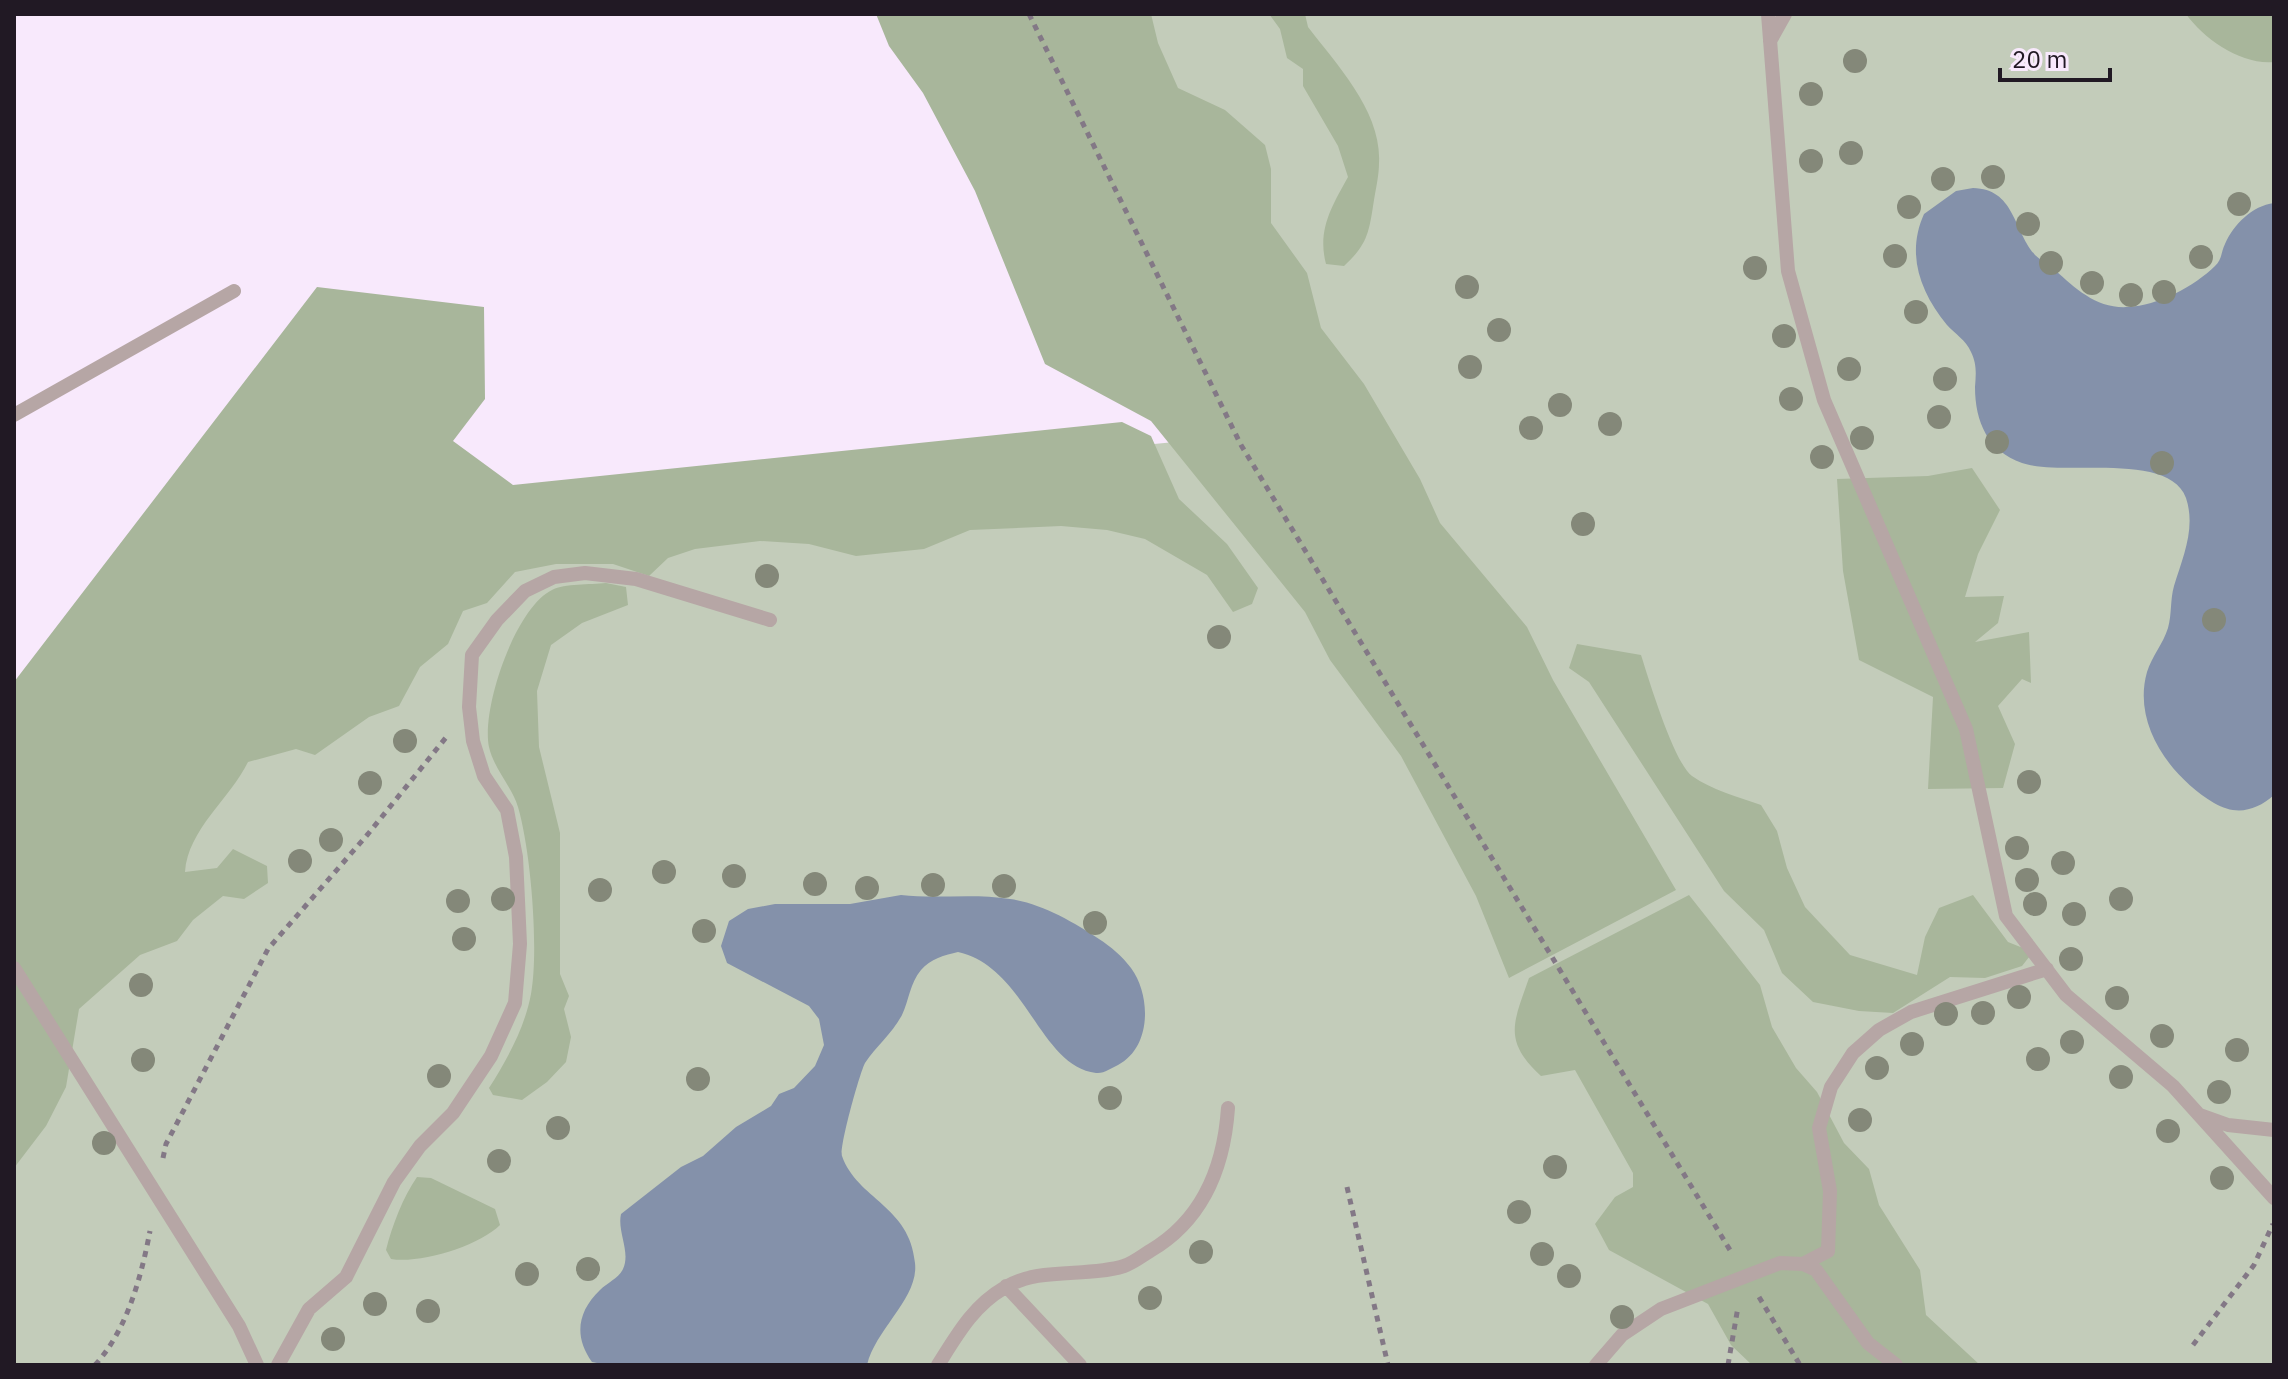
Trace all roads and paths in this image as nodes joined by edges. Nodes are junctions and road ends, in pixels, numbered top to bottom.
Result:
1 (1029, 14) edge
2 (1768, 14) edge
3 (1785, 14) edge
4 (1770, 41) junction
5 (234, 291) dead end
6 (14, 415) edge
7 (770, 620) dead end
8 (469, 707) junction
9 (14, 968) edge
10 (2047, 969) junction
11 (1228, 1108) dead end
12 (2198, 1114) junction
13 (2274, 1130) edge
14 (161, 1172) dead end
15 (1347, 1187) dead end
16 (2274, 1198) edge
17 (2274, 1220) edge
18 (150, 1228) dead end
19 (1734, 1257) dead end
20 (1803, 1264) junction
21 (1751, 1284) dead end
22 (1006, 1286) junction
23 (1741, 1292) dead end
24 (2193, 1345) dead end
25 (95, 1365) edge
26 (257, 1365) edge
27 (278, 1365) edge
28 (938, 1365) edge
29 (1080, 1365) edge
30 (1388, 1365) edge
31 (1596, 1365) edge
32 (1728, 1365) edge
33 (1800, 1365) edge
34 (1896, 1365) edge

1 - 19 path
2 - 4 lane
3 - 4 lane
4 - 10 lane
5 - 6 lane
7 - 8 lane
8 - 14 path
8 - 27 lane
9 - 26 lane
10 - 12 lane
10 - 20 lane
11 - 22 lane
12 - 13 lane
12 - 16 lane
15 - 30 path
17 - 24 path
18 - 25 path
20 - 31 lane
20 - 34 lane
21 - 33 path
22 - 28 lane
22 - 29 lane
23 - 32 path

